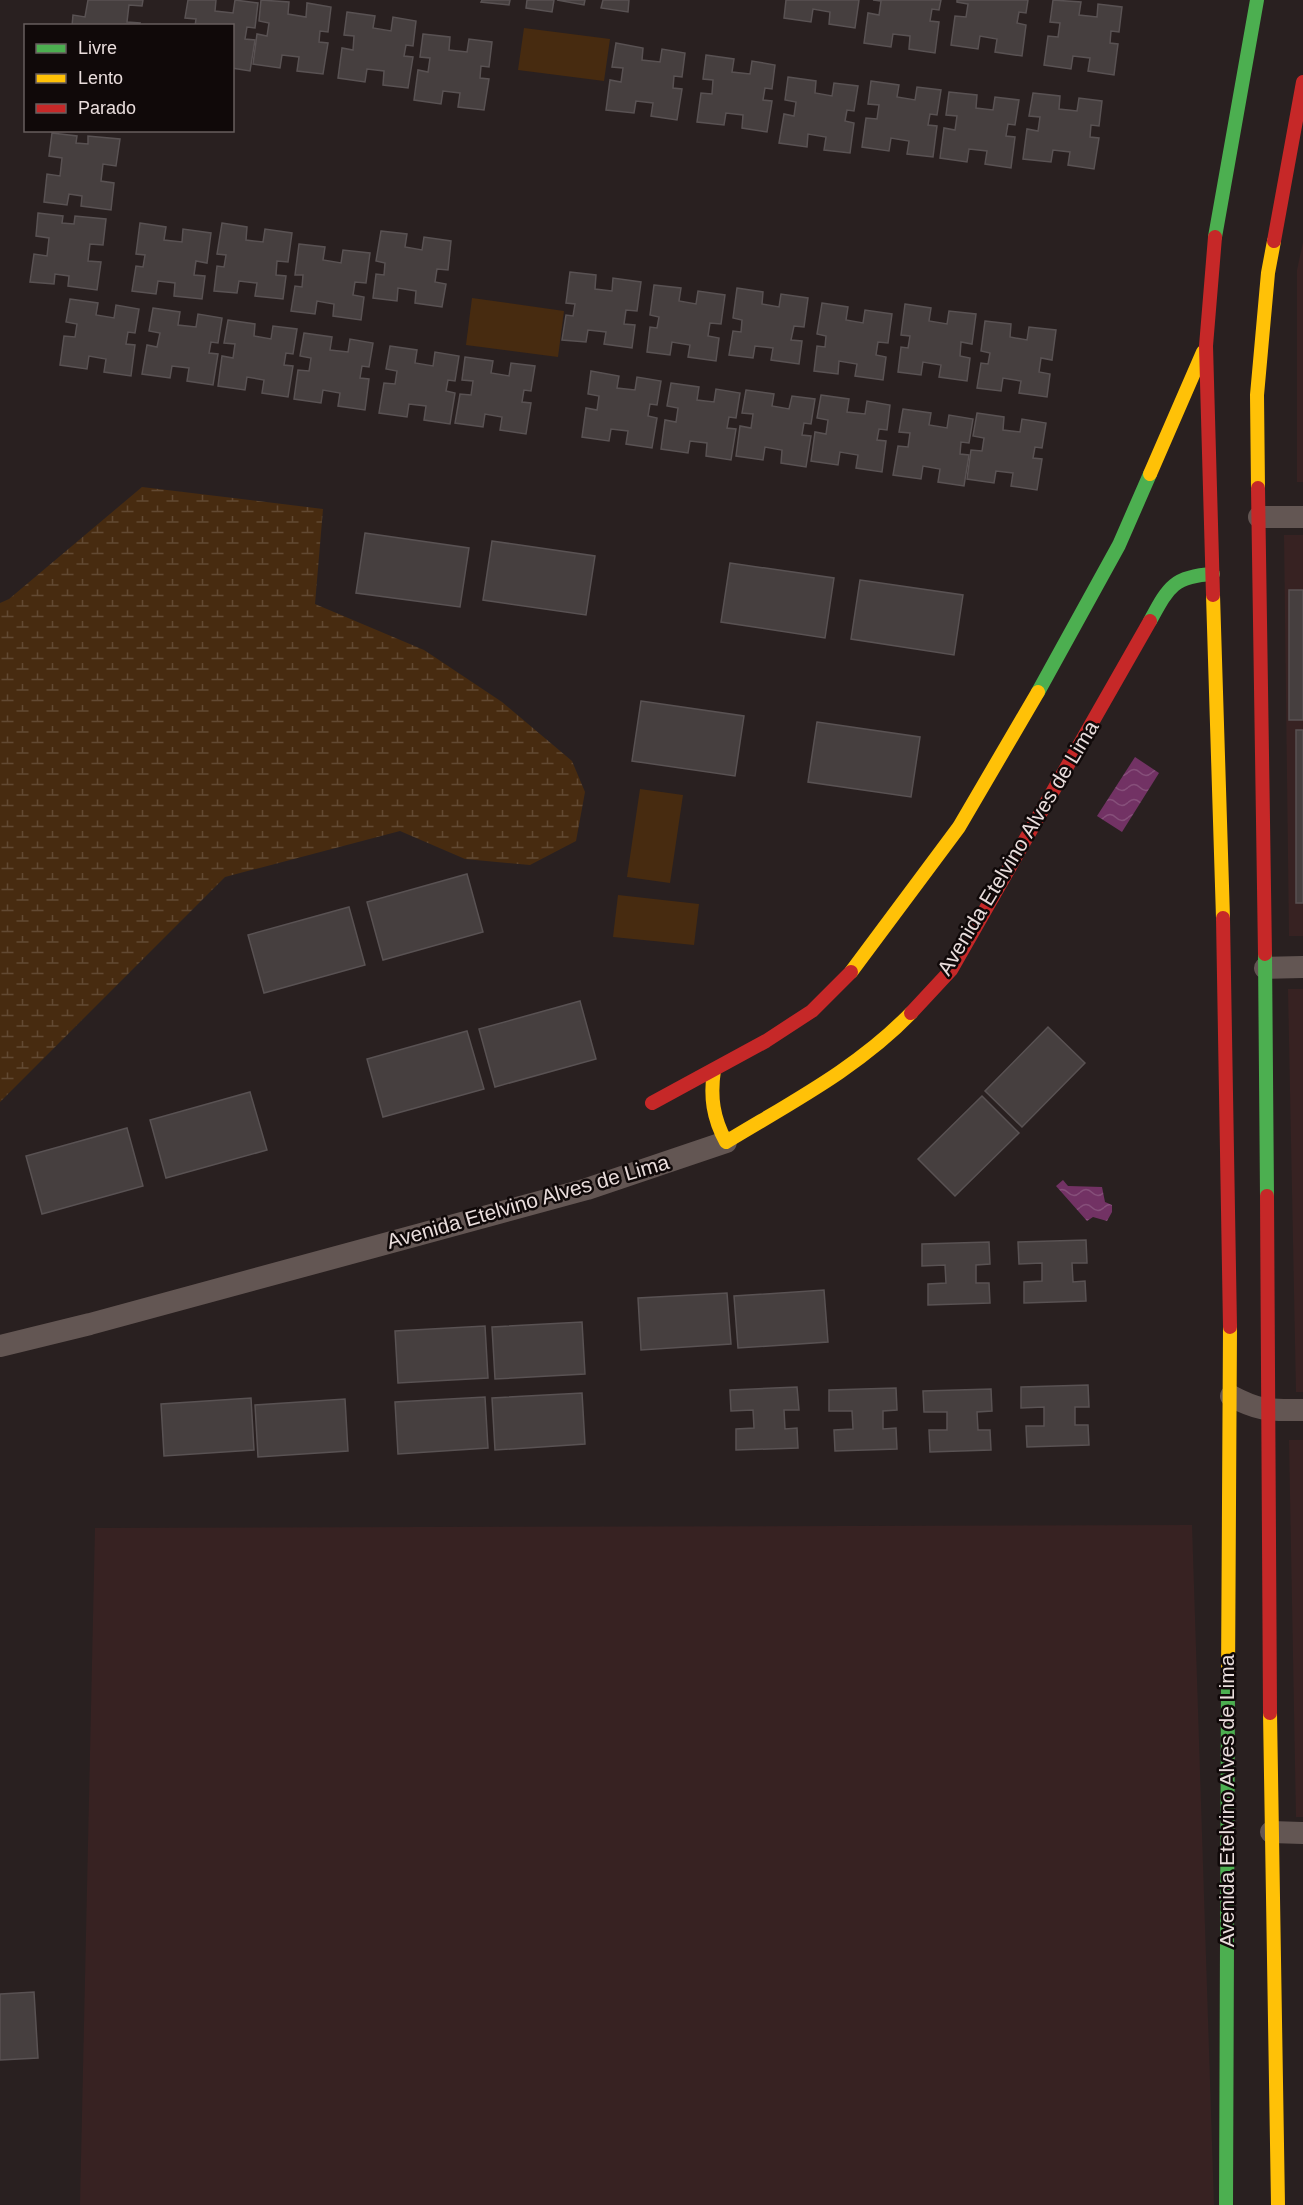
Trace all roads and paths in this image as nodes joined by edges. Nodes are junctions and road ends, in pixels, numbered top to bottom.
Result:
1 (1257, 0) edge
2 (1303, 82) edge
3 (1206, 346) junction
4 (1259, 517) junction
5 (1303, 517) edge
6 (1213, 574) junction
7 (1303, 967) edge
8 (1265, 968) junction
9 (714, 1070) junction
10 (652, 1103) dead end
11 (726, 1142) junction
12 (0, 1346) edge
13 (1231, 1396) junction
14 (1269, 1410) junction
15 (1303, 1410) edge
16 (1271, 1832) junction
17 (1303, 1833) edge
18 (1226, 2205) edge
19 (1278, 2205) edge

1 - 3 main road, Avenida Etelvino Alves de Lima
2 - 4 main road, Avenida Etelvino Alves de Lima
3 - 6 main road, Avenida Etelvino Alves de Lima
3 - 9 main road, Avenida Etelvino Alves de Lima
4 - 5 street
4 - 8 main road, Avenida Etelvino Alves de Lima
6 - 11 main road, Avenida Etelvino Alves de Lima
6 - 13 main road, Avenida Etelvino Alves de Lima
7 - 8 street
8 - 14 main road, Avenida Etelvino Alves de Lima
9 - 10 main road, Avenida Etelvino Alves de Lima
9 - 11 main road
11 - 12 street, Avenida Etelvino Alves de Lima
13 - 14 street
13 - 18 main road, Avenida Etelvino Alves de Lima
14 - 15 street
14 - 16 main road, Avenida Etelvino Alves de Lima
16 - 17 street
16 - 19 main road, Avenida Etelvino Alves de Lima

